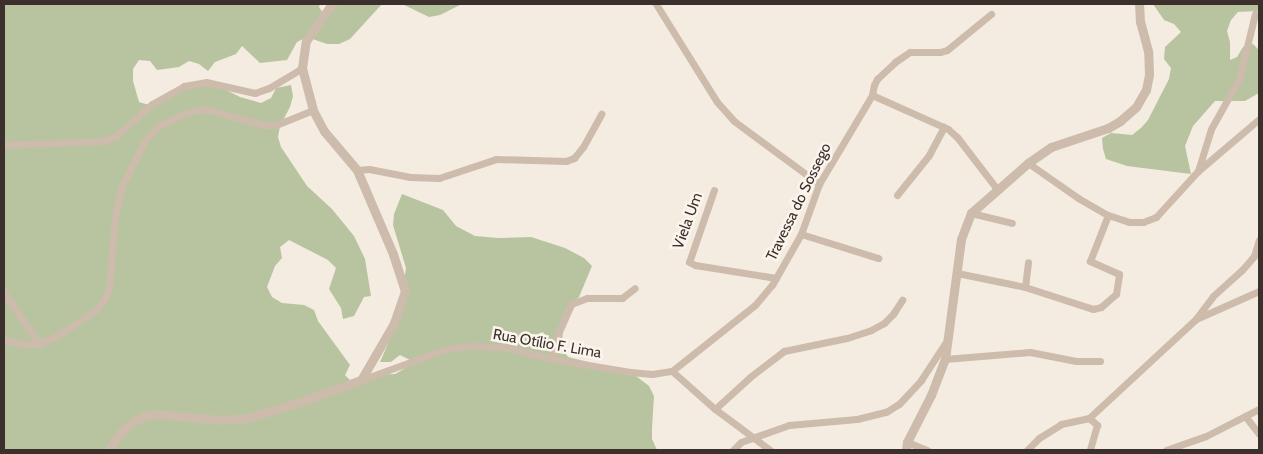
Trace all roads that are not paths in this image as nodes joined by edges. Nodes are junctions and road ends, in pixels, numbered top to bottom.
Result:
1 (332, 4) edge
2 (656, 4) edge
3 (1139, 4) edge
4 (991, 14) dead end
5 (1255, 14) dead end
6 (302, 68) junction
7 (872, 95) junction
8 (314, 110) junction
9 (601, 114) dead end
10 (1259, 119) edge
11 (944, 127) junction
12 (4, 145) edge
13 (1028, 163) junction
14 (357, 170) junction
15 (1198, 171) junction
16 (819, 184) junction
17 (997, 189) junction
18 (714, 190) dead end
19 (897, 195) dead end
20 (971, 213) junction
21 (1108, 215) junction
22 (1012, 223) dead end
23 (801, 234) junction
24 (1259, 240) edge
25 (878, 258) dead end
26 (1028, 262) dead end
27 (957, 273) junction
28 (776, 278) junction
29 (1025, 287) junction
30 (634, 288) dead end
31 (1259, 291) edge
32 (4, 292) edge
33 (902, 300) dead end
34 (1196, 320) junction
35 (4, 340) edge
36 (946, 342) junction
37 (39, 344) junction
38 (552, 359) junction
39 (945, 359) junction
40 (1100, 361) dead end
41 (672, 371) junction
42 (362, 380) junction
43 (715, 408) junction
44 (1259, 409) edge
45 (1245, 416) junction
46 (1089, 418) junction
47 (1259, 434) edge
48 (754, 437) junction
49 (906, 446) edge
50 (109, 450) edge
51 (733, 450) edge
52 (770, 450) edge
53 (927, 450) edge
54 (1027, 450) edge
55 (1090, 450) edge
56 (1166, 450) edge

1 - 6 street
2 - 16 street
3 - 13 street
4 - 7 street, Travessa do Sossego
5 - 15 street
6 - 8 street
6 - 12 street
7 - 11 street
7 - 16 street, Travessa do Sossego
8 - 14 street
8 - 37 street
9 - 14 street
10 - 15 street
11 - 17 street
11 - 19 street
13 - 17 street
13 - 21 street
14 - 42 street
15 - 21 street
16 - 23 street, Travessa do Sossego
17 - 20 street
18 - 28 street, Viela Um
20 - 22 street
20 - 27 street
21 - 29 street
23 - 25 street
23 - 28 street, Travessa do Sossego
24 - 34 street
26 - 29 street
27 - 29 street
27 - 36 street
28 - 41 street, Travessa do Sossego
30 - 38 street
31 - 34 street
32 - 37 street
33 - 43 street
34 - 46 street
35 - 37 street
36 - 39 street
36 - 48 street
38 - 41 street, Rua Otílio F. Lima
38 - 42 street, Rua Otílio F. Lima
39 - 40 street
39 - 49 street
41 - 43 street
42 - 50 street
43 - 48 street
44 - 45 street
45 - 47 street
45 - 56 street
46 - 54 street
46 - 55 street
48 - 51 street
48 - 52 street
49 - 53 street

